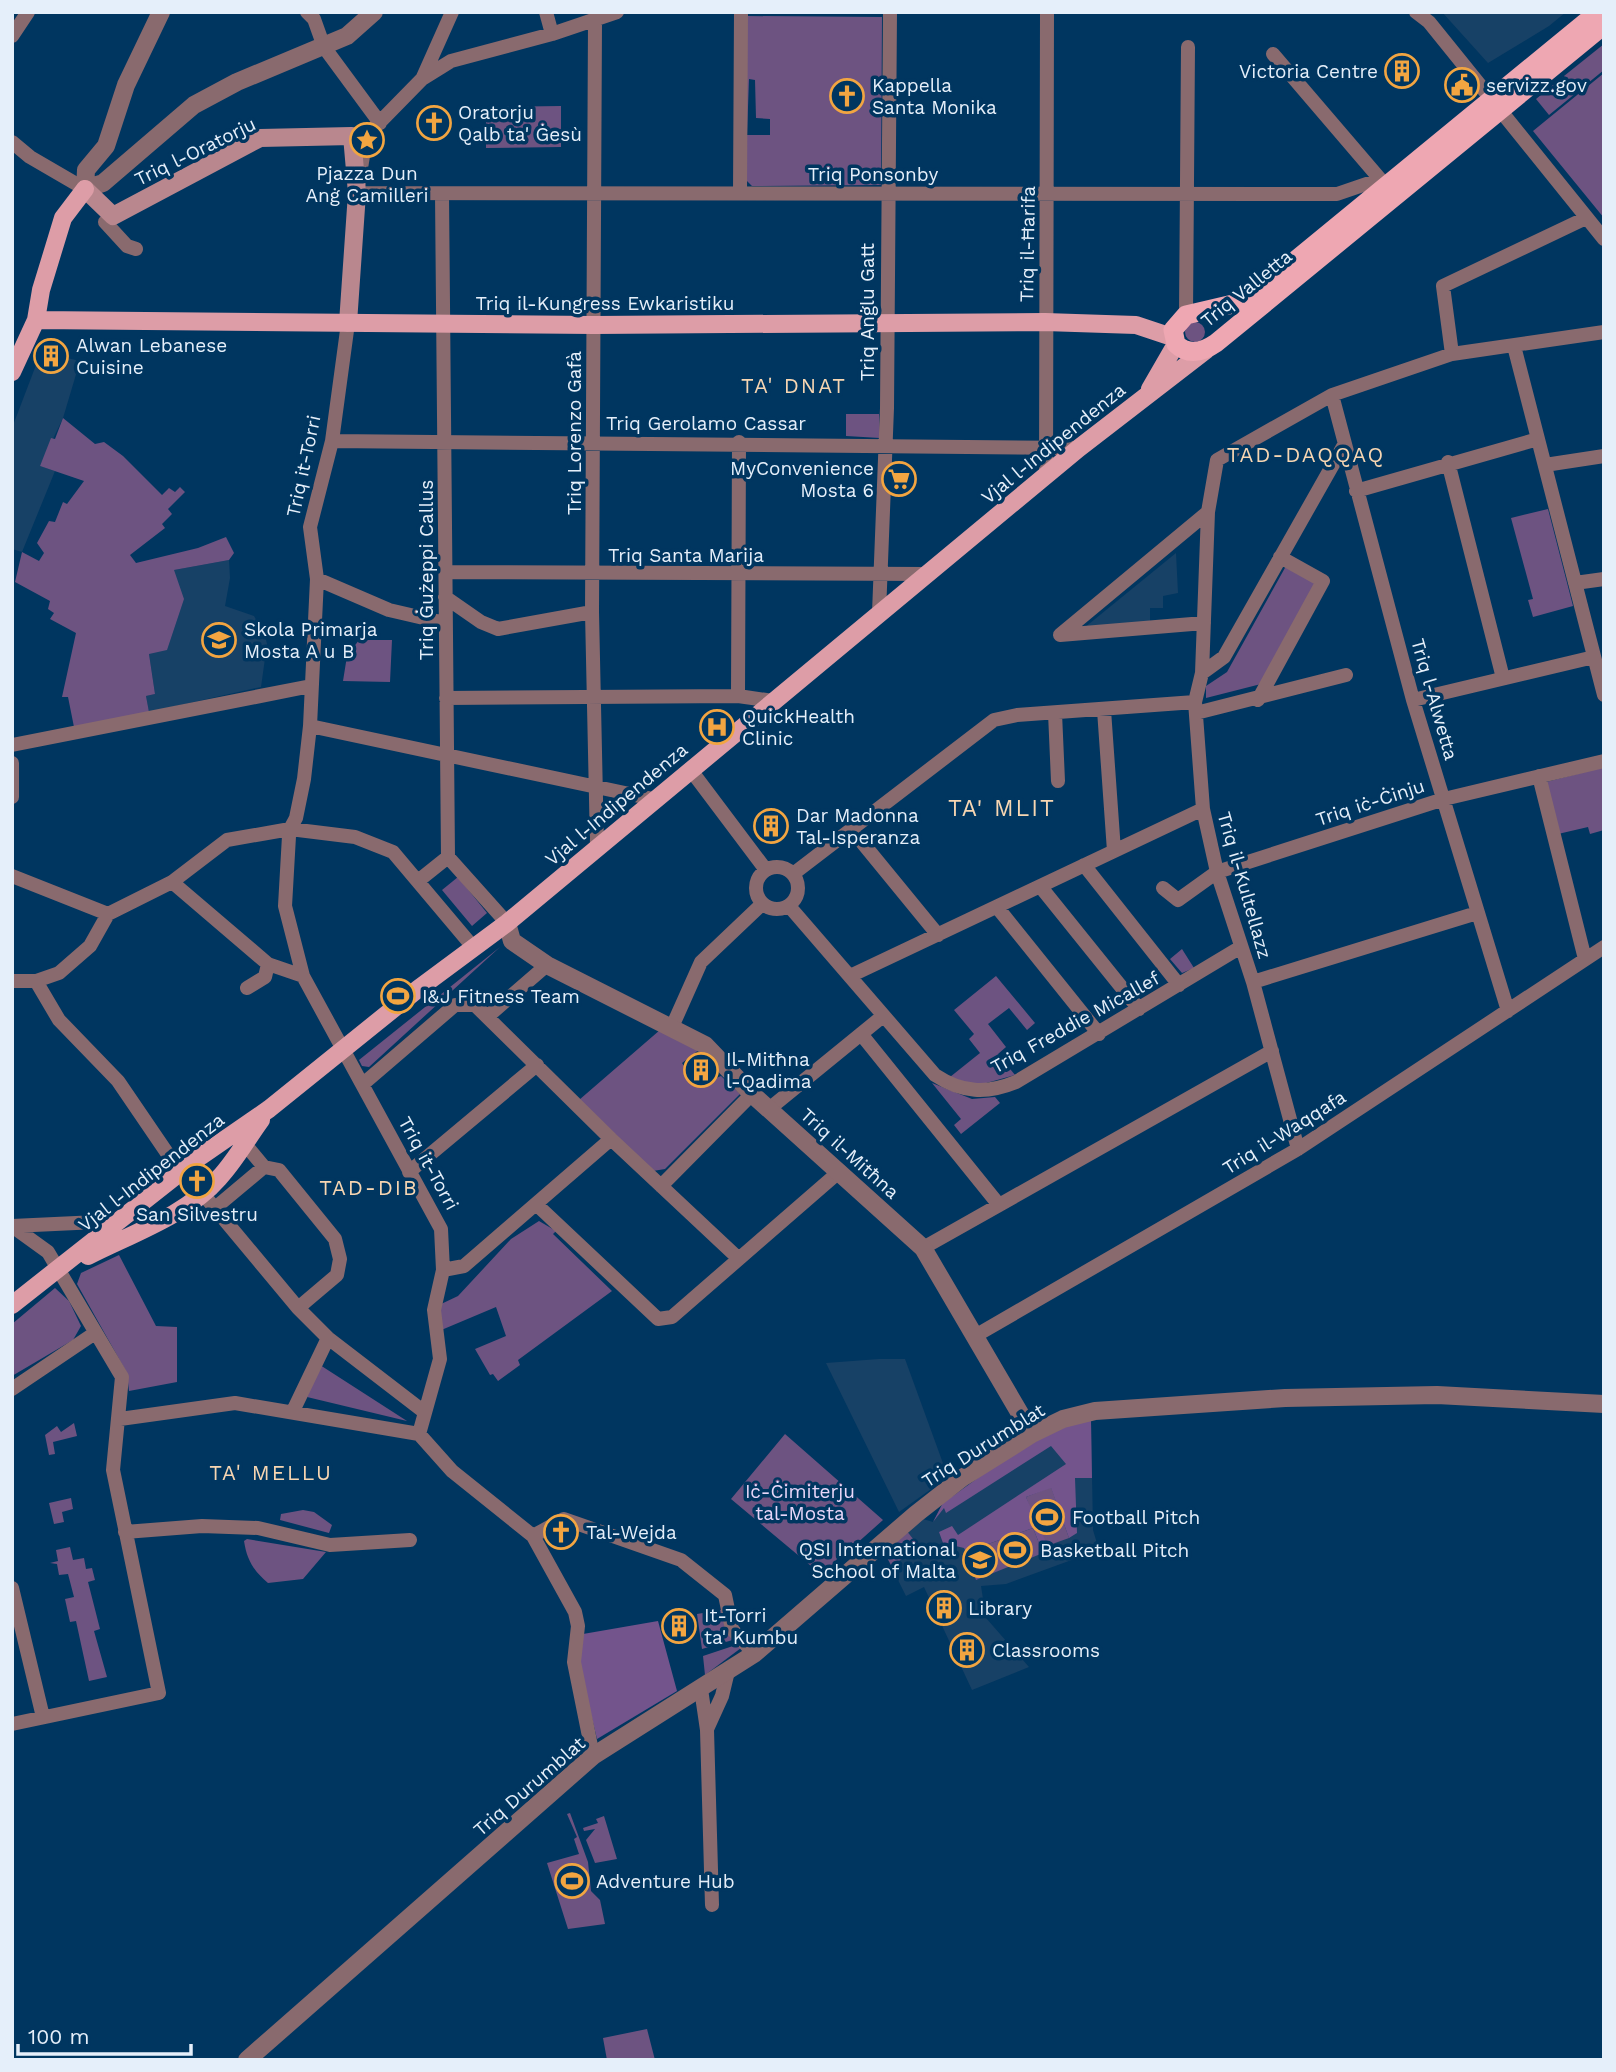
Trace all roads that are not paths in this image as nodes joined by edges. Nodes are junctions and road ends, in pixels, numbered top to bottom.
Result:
1 (28, 12) edge
2 (161, 12) edge
3 (307, 12) edge
4 (374, 12) edge
5 (452, 12) edge
6 (546, 12) edge
7 (617, 12) edge
8 (741, 12) edge
9 (890, 12) edge
10 (1047, 12) edge
11 (1416, 12) edge
12 (1598, 12) edge
13 (595, 22) junction
14 (1604, 25) edge
15 (552, 34) junction
16 (12, 36) edge
17 (324, 47) junction
18 (1188, 47) dead end
19 (1273, 54) dead end
20 (422, 79) junction
21 (1496, 105) junction
22 (377, 126) junction
23 (352, 136) junction
24 (12, 142) edge
25 (94, 160) junction
26 (109, 176) junction
27 (1387, 187) junction
28 (85, 189) junction
29 (1046, 192) junction
30 (357, 193) junction
31 (740, 193) junction
32 (442, 194) junction
33 (595, 194) junction
34 (886, 194) junction
35 (1188, 194) junction
36 (1337, 194) junction
37 (1353, 215) junction
38 (1586, 218) junction
39 (109, 219) junction
40 (1604, 239) edge
41 (136, 249) dead end
42 (41, 290) junction
43 (1186, 315) junction
44 (36, 320) junction
45 (441, 322) junction
46 (1045, 322) junction
47 (348, 323) junction
48 (594, 325) junction
49 (885, 325) junction
50 (1604, 332) edge
51 (13, 340) edge
52 (1174, 340) junction
53 (1514, 346) junction
54 (1206, 350) junction
55 (1452, 354) junction
56 (12, 372) edge
57 (1148, 392) junction
58 (1332, 395) junction
59 (1538, 439) junction
60 (332, 441) junction
61 (593, 441) junction
62 (740, 442) junction
63 (444, 443) junction
64 (886, 445) junction
65 (1344, 445) junction
66 (1044, 447) junction
67 (1079, 448) junction
68 (1604, 456) edge
69 (1448, 462) junction
70 (1545, 465) junction
71 (1046, 476) junction
72 (1356, 491) junction
73 (1208, 512) junction
74 (1280, 556) junction
75 (445, 572) junction
76 (881, 573) junction
77 (594, 574) junction
78 (739, 574) junction
79 (927, 574) junction
80 (317, 579) junction
81 (1604, 579) edge
82 (1575, 583) junction
83 (445, 597) junction
84 (592, 612) junction
85 (880, 612) junction
86 (445, 623) junction
87 (1204, 623) junction
88 (1594, 657) junction
89 (1202, 673) junction
90 (1346, 675) dead end
91 (1503, 678) junction
92 (311, 686) junction
93 (1604, 695) edge
94 (738, 696) junction
95 (596, 697) junction
96 (446, 698) junction
97 (1258, 700) junction
98 (1413, 700) junction
99 (773, 701) junction
100 (1195, 708) junction
101 (1104, 710) junction
102 (1055, 713) junction
103 (310, 726) junction
104 (12, 745) edge
105 (446, 755) junction
106 (1604, 761) edge
107 (12, 763) edge
108 (690, 769) junction
109 (1539, 776) junction
110 (1058, 781) dead end
111 (595, 787) junction
112 (12, 797) edge
113 (653, 799) junction
114 (1444, 799) junction
115 (1203, 809) junction
116 (852, 830) junction
117 (289, 832) junction
118 (597, 845) junction
119 (1114, 851) junction
120 (448, 857) junction
121 (1084, 865) junction
122 (766, 870) junction
123 (1217, 872) junction
124 (793, 874) junction
125 (12, 876) edge
126 (418, 881) junction
127 (172, 882) junction
128 (1040, 886) junction
129 (1163, 888) dead end
130 (762, 904) junction
131 (789, 906) junction
132 (997, 907) junction
133 (1477, 913) junction
134 (108, 914) junction
135 (507, 923) junction
136 (938, 935) junction
137 (474, 947) junction
138 (1241, 947) junction
139 (1604, 947) edge
140 (1585, 959) junction
141 (268, 964) junction
142 (547, 964) junction
143 (303, 976) junction
144 (850, 976) junction
145 (12, 981) edge
146 (36, 981) junction
147 (1252, 982) junction
148 (1179, 985) junction
149 (247, 988) dead end
150 (1139, 1009) junction
151 (1508, 1011) junction
152 (883, 1016) junction
153 (487, 1017) junction
154 (672, 1027) junction
155 (861, 1034) junction
156 (1099, 1034) junction
157 (342, 1050) junction
158 (1272, 1052) junction
159 (537, 1065) junction
160 (363, 1084) junction
161 (752, 1094) junction
162 (269, 1109) junction
163 (769, 1109) junction
164 (611, 1139) junction
165 (244, 1143) junction
166 (1298, 1149) junction
167 (201, 1156) junction
168 (264, 1167) junction
169 (840, 1171) junction
170 (180, 1172) junction
171 (409, 1172) junction
172 (219, 1178) junction
173 (662, 1186) junction
174 (162, 1188) junction
175 (203, 1194) junction
176 (537, 1205) junction
177 (999, 1205) junction
178 (215, 1208) junction
179 (178, 1210) junction
180 (118, 1221) junction
181 (923, 1248) junction
182 (738, 1258) junction
183 (60, 1270) junction
184 (443, 1270) junction
185 (12, 1305) edge
186 (298, 1308) junction
187 (95, 1333) junction
188 (975, 1336) junction
189 (328, 1338) junction
190 (12, 1389) edge
191 (1604, 1404) edge
192 (293, 1411) junction
193 (423, 1411) junction
194 (120, 1419) junction
195 (418, 1434) junction
196 (1032, 1434) junction
197 (125, 1532) junction
198 (533, 1535) junction
199 (410, 1540) dead end
200 (13, 1595) edge
201 (754, 1654) junction
202 (728, 1671) junction
203 (701, 1689) junction
204 (43, 1717) junction
205 (12, 1724) edge
206 (706, 1730) junction
207 (593, 1756) junction
208 (712, 1905) dead end
209 (247, 2060) edge

1 - 16 street
2 - 25 street
3 - 17 street
4 - 17 street
5 - 20 street
6 - 15 street
7 - 13 street
8 - 31 street
9 - 34 street, Triq Anġlu Gatt
10 - 29 street, Triq il-Ħarifa
11 - 21 street
12 - 21 highway, Triq Valletta
13 - 15 street
13 - 33 street, Triq Lorenzo Gafà
14 - 21 highway, Triq Valletta
15 - 20 street
17 - 22 street
17 - 26 street
18 - 35 street
19 - 27 street
20 - 22 street
21 - 27 highway, Triq Valletta
21 - 38 street
21 - 54 highway, Triq Valletta
22 - 23 street, Triq l-Oratorju
22 - 30 street, Triq it-Torri
23 - 30 main road, Triq it-Torri
23 - 39 main road, Triq l-Oratorju
24 - 28 street
25 - 26 street
25 - 28 street
26 - 28 street
27 - 36 street, Triq Ponsonby
27 - 37 highway, Triq Valletta
28 - 39 main road
28 - 42 main road
29 - 34 street, Triq Ponsonby
29 - 35 street, Triq Ponsonby
29 - 46 street, Triq il-Ħarifa
30 - 32 street, Triq Ponsonby
30 - 47 main road, Triq it-Torri
31 - 33 street, Triq Ponsonby
31 - 34 street, Triq Ponsonby
32 - 33 street, Triq Ponsonby
32 - 45 street, Triq Ġużeppi Callus
33 - 48 street, Triq Lorenzo Gafà
34 - 49 street, Triq Anġlu Gatt
35 - 36 street, Triq Ponsonby
35 - 43 street
36 - 37 street
37 - 43 highway, Triq Valletta
38 - 40 street
38 - 55 street
39 - 41 street
42 - 44 main road
42 - 51 main road
43 - 52 highway, Triq Valletta
44 - 47 main road, Triq il-Kungress Ewkaristiku
44 - 56 main road
45 - 47 main road, Triq il-Kungress Ewkaristiku
45 - 48 main road, Triq il-Kungress Ewkaristiku
45 - 63 street, Triq Ġużeppi Callus
46 - 49 main road, Triq il-Kungress Ewkaristiku
46 - 52 main road, Triq il-Kungress Ewkaristiku
46 - 66 street, Triq il-Ħarifa
47 - 60 street, Triq it-Torri
48 - 49 main road, Triq il-Kungress Ewkaristiku
48 - 61 street, Triq Lorenzo Gafà
49 - 64 street, Triq Anġlu Gatt
50 - 53 street
52 - 54 highway, Triq Valletta
52 - 57 main road, Vjal l-Indipendenza
53 - 55 street
53 - 59 street
54 - 57 main road, Vjal l-Indipendenza
55 - 58 street
57 - 67 main road, Vjal l-Indipendenza
58 - 65 street, Triq l-Alwetta
58 - 73 street, Triq il-Kultellazz
59 - 69 street
59 - 70 street
60 - 63 street, Triq Gerolamo Cassar
60 - 80 street, Triq it-Torri
61 - 62 street, Triq Gerolamo Cassar
61 - 63 street, Triq Gerolamo Cassar
61 - 77 street, Triq Lorenzo Gafà
62 - 64 street, Triq Gerolamo Cassar
62 - 78 street
63 - 75 street, Triq Ġużeppi Callus
64 - 66 street, Triq Gerolamo Cassar
64 - 76 street, Triq Anġlu Gatt
65 - 72 street, Triq l-Alwetta
65 - 74 street
66 - 67 street, Triq Gerolamo Cassar
66 - 71 street, Triq il-Ħarifa
67 - 71 main road, Vjal l-Indipendenza
68 - 70 street
69 - 72 street
69 - 91 street
70 - 82 street
71 - 79 main road, Vjal l-Indipendenza
72 - 98 street, Triq l-Alwetta
73 - 87 street, Triq il-Kultellazz
73 - 87 street
74 - 89 street
74 - 97 street
75 - 77 street, Triq Santa Marija
75 - 83 street, Triq Ġużeppi Callus
76 - 78 street, Triq Santa Marija
76 - 79 street, Triq Santa Marija
76 - 85 street, Triq Anġlu Gatt
77 - 78 street, Triq Santa Marija
77 - 84 street, Triq Lorenzo Gafà
78 - 94 street
79 - 85 main road, Vjal l-Indipendenza
80 - 86 street
80 - 92 street, Triq it-Torri
81 - 82 street
82 - 88 street
83 - 84 street
83 - 86 street, Triq Ġużeppi Callus
84 - 95 street, Triq Lorenzo Gafà
85 - 99 main road, Vjal l-Indipendenza
86 - 96 street, Triq Ġużeppi Callus
87 - 89 street, Triq il-Kultellazz
88 - 91 street
88 - 93 street
89 - 100 street, Triq il-Kultellazz
90 - 97 street
91 - 98 street
92 - 103 street, Triq it-Torri
92 - 104 street
94 - 95 street
94 - 99 street
95 - 96 street
95 - 111 street, Triq Lorenzo Gafà
96 - 105 street, Triq Ġużeppi Callus
97 - 100 street
98 - 114 street, Triq l-Alwetta
99 - 108 main road, Vjal l-Indipendenza
100 - 101 street
100 - 115 street, Triq il-Kultellazz
101 - 102 street
101 - 119 street
102 - 110 street
102 - 116 street
103 - 105 street
103 - 117 street, Triq it-Torri
105 - 111 street
105 - 120 street, Triq Ġużeppi Callus
106 - 109 street, Triq iċ-Ċinju
107 - 112 street
108 - 113 main road, Vjal l-Indipendenza
108 - 122 street
109 - 114 street, Triq iċ-Ċinju
109 - 140 street
111 - 113 street
111 - 118 street, Triq Lorenzo Gafà
113 - 118 main road, Vjal l-Indipendenza
114 - 123 street, Triq iċ-Ċinju
114 - 133 street, Triq l-Alwetta
115 - 119 street
115 - 123 street, Triq il-Kultellazz
116 - 124 street
116 - 136 street
117 - 126 street
117 - 127 street
117 - 143 street, Triq it-Torri
118 - 135 main road, Vjal l-Indipendenza
119 - 121 street
120 - 126 street
120 - 135 street
121 - 128 street
121 - 148 street
122 - 124 street
122 - 130 street
123 - 129 street, Triq iċ-Ċinju
123 - 138 street, Triq il-Kultellazz
124 - 131 street
125 - 134 street
126 - 137 street
127 - 134 street
127 - 141 street
128 - 132 street
128 - 150 street
130 - 131 street
130 - 154 street
131 - 144 street, Triq Freddie Micallef
132 - 136 street
132 - 156 street
133 - 147 street
133 - 151 street, Triq l-Alwetta
134 - 146 street
135 - 137 main road, Vjal l-Indipendenza
135 - 142 street, Triq il-Mitħna
136 - 144 street
137 - 157 main road, Vjal l-Indipendenza
138 - 147 street, Triq il-Kultellazz
138 - 148 street, Triq Freddie Micallef
139 - 140 street, Triq il-Waqqafa
140 - 151 street, Triq il-Waqqafa
141 - 143 street
141 - 149 street
142 - 153 street
142 - 154 street, Triq il-Mitħna
143 - 157 street, Triq it-Torri
144 - 152 street, Triq Freddie Micallef
145 - 146 street
146 - 170 street
147 - 158 street, Triq il-Kultellazz
148 - 150 street, Triq Freddie Micallef
150 - 156 street, Triq Freddie Micallef
151 - 166 street, Triq il-Waqqafa
152 - 155 street
152 - 156 street, Triq Freddie Micallef
153 - 159 street
153 - 160 street
154 - 161 street, Triq il-Mitħna
155 - 163 street
155 - 177 street
157 - 160 street, Triq it-Torri
157 - 162 main road, Vjal l-Indipendenza
158 - 166 street, Triq il-Kultellazz
158 - 177 street
159 - 164 street
159 - 171 street
160 - 171 street, Triq it-Torri
161 - 163 street, Triq il-Mitħna
161 - 173 street
162 - 165 main road, Vjal l-Indipendenza
162 - 167 main road, Vjal l-Indipendenza
163 - 169 street, Triq il-Mitħna
164 - 173 street
164 - 176 street
165 - 168 street
165 - 172 main road, Vjal l-Indipendenza
166 - 188 street, Triq il-Waqqafa
167 - 170 main road, Vjal l-Indipendenza
167 - 172 main road
168 - 178 street
168 - 186 street
169 - 181 street, Triq il-Mitħna
169 - 182 street
170 - 174 main road, Vjal l-Indipendenza
171 - 184 street, Triq it-Torri
172 - 175 main road, Vjal l-Indipendenza
173 - 182 street
174 - 179 main road
174 - 180 main road, Vjal l-Indipendenza
175 - 178 street
175 - 179 main road, Vjal l-Indipendenza
176 - 182 street
176 - 184 street
177 - 181 street
178 - 186 street
179 - 183 main road, Vjal l-Indipendenza
180 - 183 main road, Vjal l-Indipendenza
180 - 183 street
181 - 188 street, Triq il-Mitħna
183 - 185 main road, Vjal l-Indipendenza
183 - 187 street
184 - 193 street, Triq it-Torri
186 - 189 street
187 - 190 street
187 - 194 street
188 - 196 street, Triq il-Mitħna
189 - 192 street
189 - 193 street
191 - 196 street, Triq Durumblat
192 - 194 street
192 - 195 street
193 - 195 street, Triq it-Torri
194 - 197 street
195 - 198 street
196 - 201 street, Triq Durumblat
197 - 199 street
197 - 204 street
198 - 201 street
198 - 207 street
200 - 204 street
201 - 202 street, Triq Durumblat
202 - 203 street, Triq Durumblat
202 - 206 street
203 - 206 street
203 - 207 street, Triq Durumblat
204 - 205 street
206 - 208 street
207 - 209 street, Triq Durumblat

